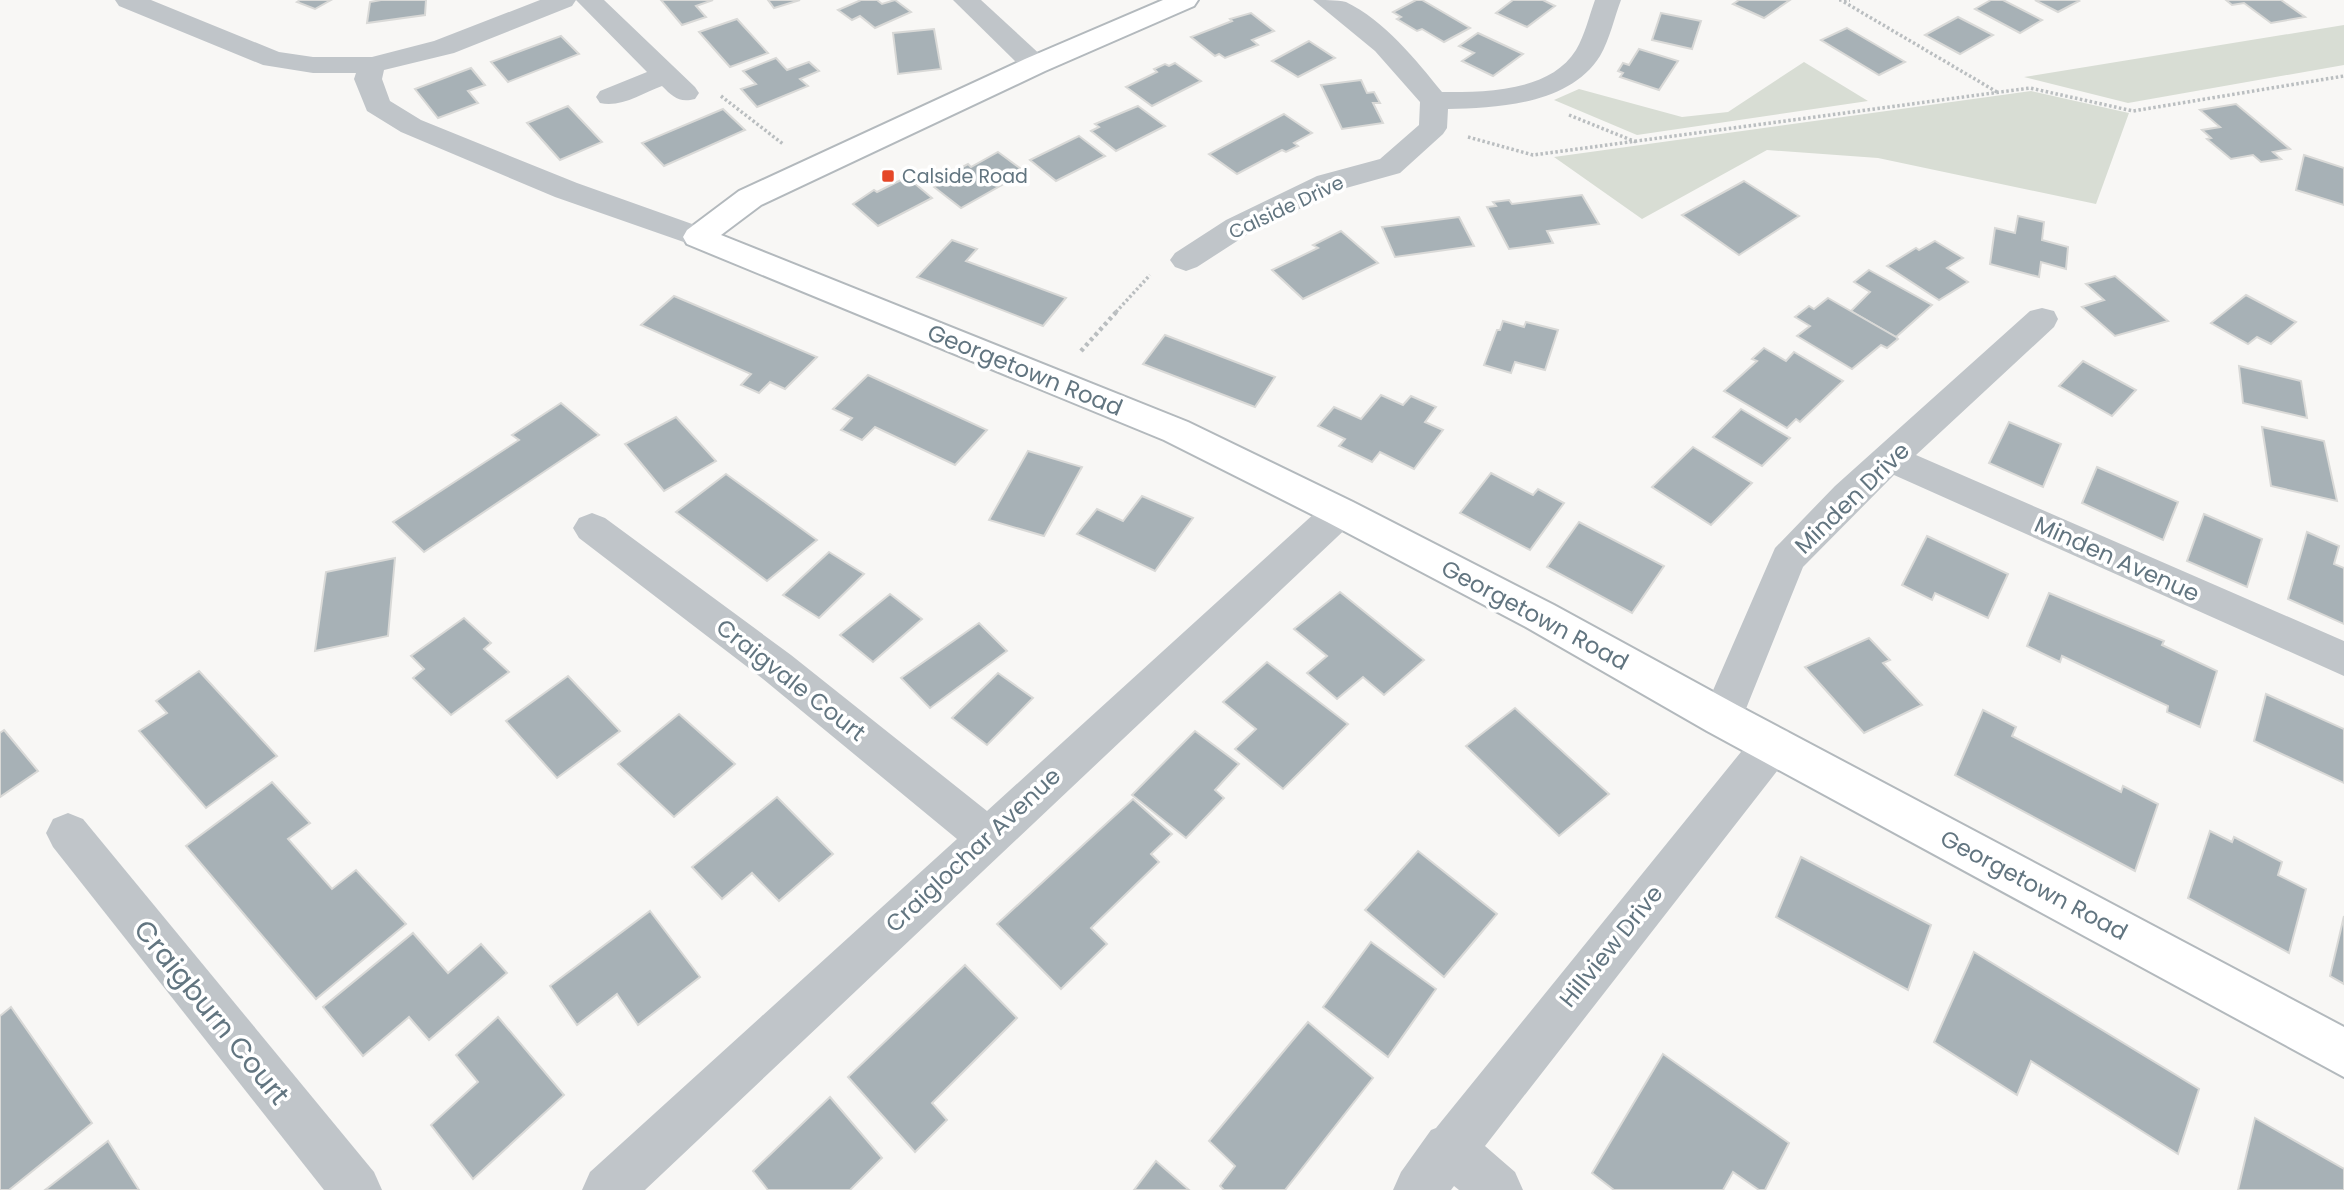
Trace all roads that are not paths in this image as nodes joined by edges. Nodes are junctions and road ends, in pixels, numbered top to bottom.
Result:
1 (128, 0) edge
2 (563, 0) edge
3 (589, 0) edge
4 (966, 0) edge
5 (1185, 0) edge
6 (1326, 0) edge
7 (1608, 0) edge
8 (372, 65) junction
9 (1035, 65) junction
10 (610, 97) dead end
11 (1433, 115) junction
12 (698, 237) junction
13 (1186, 260) road end
14 (2042, 319) dead end
15 (1891, 459) junction
16 (1340, 512) junction
17 (593, 528) dead end
18 (2344, 659) edge
19 (1722, 718) junction
20 (1773, 744) junction
21 (68, 833) dead end
22 (986, 836) junction
23 (2344, 1053) edge
24 (1449, 1149) junction
25 (356, 1190) edge
26 (608, 1190) edge
27 (1419, 1190) edge
28 (1497, 1190) edge

1 - 8 street
2 - 8 street
3 - 10 street
4 - 9 street
5 - 9 street
6 - 11 street
7 - 11 street
8 - 12 street
9 - 12 street
11 - 13 street, Calside Drive
12 - 16 street, Georgetown Road
14 - 15 street, Minden Drive
15 - 18 street, Minden Avenue
15 - 19 street, Minden Drive
16 - 19 street, Georgetown Road
16 - 22 street, Craiglochar Avenue
17 - 22 street, Craigvale Court
19 - 20 street, Georgetown Road
20 - 23 street, Georgetown Road
20 - 24 street, Hillview Drive
21 - 25 street, Craigburn Court
22 - 26 street, Craiglochar Avenue
24 - 27 street, Hillview Drive
24 - 28 street

